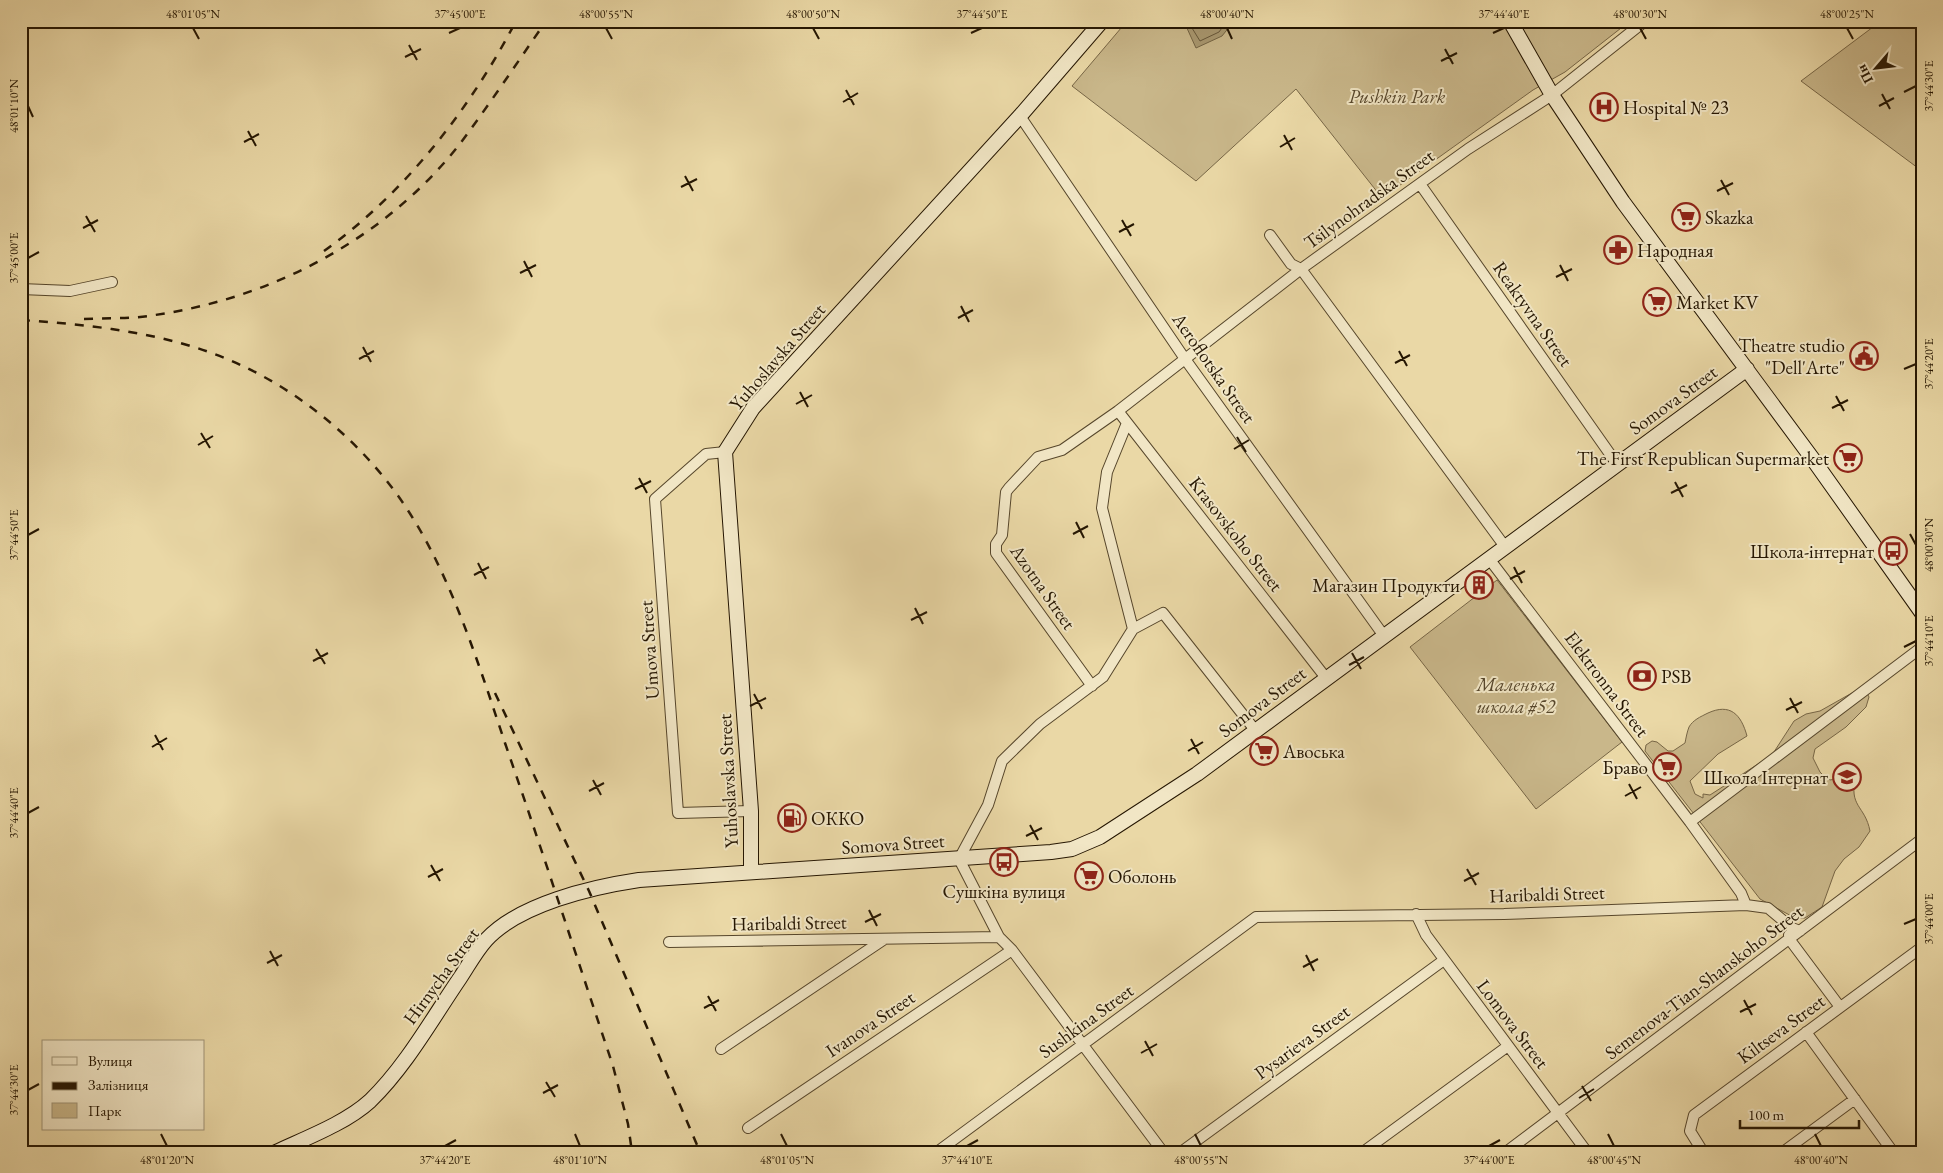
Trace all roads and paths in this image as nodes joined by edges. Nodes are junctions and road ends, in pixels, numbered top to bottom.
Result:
1 (1102, 21) edge
2 (1510, 21) edge
3 (1645, 21) edge
4 (1552, 95) junction
5 (1020, 116) junction
6 (1420, 184) junction
7 (1270, 235) dead end
8 (1301, 269) junction
9 (112, 282) dead end
10 (21, 290) edge
11 (1185, 359) junction
12 (1747, 370) junction
13 (1118, 411) junction
14 (1127, 423) junction
15 (726, 452) junction
16 (1617, 464) junction
17 (1506, 548) junction
18 (1490, 560) junction
19 (1922, 613) edge
20 (1133, 629) junction
21 (1384, 636) junction
22 (1922, 647) edge
23 (1326, 678) junction
24 (1092, 686) junction
25 (1255, 730) junction
26 (751, 811) junction
27 (1690, 822) junction
28 (1922, 839) edge
29 (959, 859) junction
30 (751, 872) junction
31 (667, 878) joint
32 (1746, 905) junction
33 (1416, 914) junction
34 (1256, 918) joint
35 (1787, 924) junction
36 (1800, 931) junction
37 (999, 937) junction
38 (884, 940) junction
39 (1790, 940) junction
40 (669, 942) dead end
41 (1922, 947) edge
42 (1012, 950) junction
43 (1444, 960) junction
44 (1840, 1007) junction
45 (1806, 1032) junction
46 (1083, 1045) junction
47 (1508, 1046) junction
48 (721, 1049) dead end
49 (1855, 1099) junction
50 (1558, 1113) junction
51 (748, 1128) dead end
52 (276, 1152) edge
53 (937, 1152) edge
54 (1163, 1152) edge
55 (1181, 1152) edge
56 (1363, 1152) edge
57 (1506, 1152) edge
58 (1587, 1152) edge
59 (1703, 1152) edge
60 (1783, 1152) edge
61 (1893, 1152) edge

1 - 5 main road, Yuhoslavska Street
2 - 4 main road
3 - 4 street, Tsilynohradska Street
4 - 6 street, Tsilynohradska Street
4 - 12 main road
5 - 11 street, Aeroflotska Street
5 - 15 main road, Yuhoslavska Street
6 - 8 street, Tsilynohradska Street
6 - 16 street, Reaktyvna Street
7 - 8 street
8 - 11 street, Tsilynohradska Street
8 - 17 street
9 - 10 street
11 - 13 street, Tsilynohradska Street
11 - 21 street, Aeroflotska Street
12 - 16 main road, Somova Street
12 - 19 main road
13 - 14 street, Krasovskoho Street
13 - 24 street, Azotna Street
14 - 20 street
14 - 23 street, Krasovskoho Street
15 - 26 main road, Yuhoslavska Street
15 - 26 street, Umova Street
16 - 17 main road, Somova Street
17 - 18 main road, Somova Street
18 - 21 main road, Somova Street
18 - 27 street, Elektronna Street
20 - 24 street
20 - 25 street
21 - 23 main road, Somova Street
22 - 27 street
23 - 25 main road, Somova Street
24 - 29 street
25 - 29 main road, Somova Street
26 - 30 main road, Yuhoslavska Street
27 - 32 street, Elektronna Street
28 - 36 street, Semenova-Tian-Shanskoho Street
29 - 30 main road, Somova Street
29 - 37 street
30 - 31 main road, Somova Street
31 - 52 main road, Hirnycha Street
32 - 33 street, Haribaldi Street
32 - 35 street, Haribaldi Street
33 - 34 street, Haribaldi Street
33 - 43 street, Lomova Street
34 - 46 street, Sushkina Street
35 - 36 street, Haribaldi Street
35 - 39 street
36 - 39 street, Semenova-Tian-Shanskoho Street
37 - 38 street, Haribaldi Street
37 - 42 street
38 - 40 street, Haribaldi Street
38 - 48 street
39 - 44 street
39 - 50 street, Semenova-Tian-Shanskoho Street
41 - 44 street, Kiltseva Street
42 - 46 street
42 - 51 street, Ivanova Street
43 - 47 street, Lomova Street
43 - 55 street, Pysarieva Street
44 - 45 street, Kiltseva Street
45 - 49 street
45 - 59 street, Kiltseva Street
46 - 53 street, Sushkina Street
46 - 54 street
47 - 50 street, Lomova Street
47 - 56 street
49 - 60 street
49 - 61 street
50 - 57 street, Semenova-Tian-Shanskoho Street
50 - 58 street, Lomova Street

